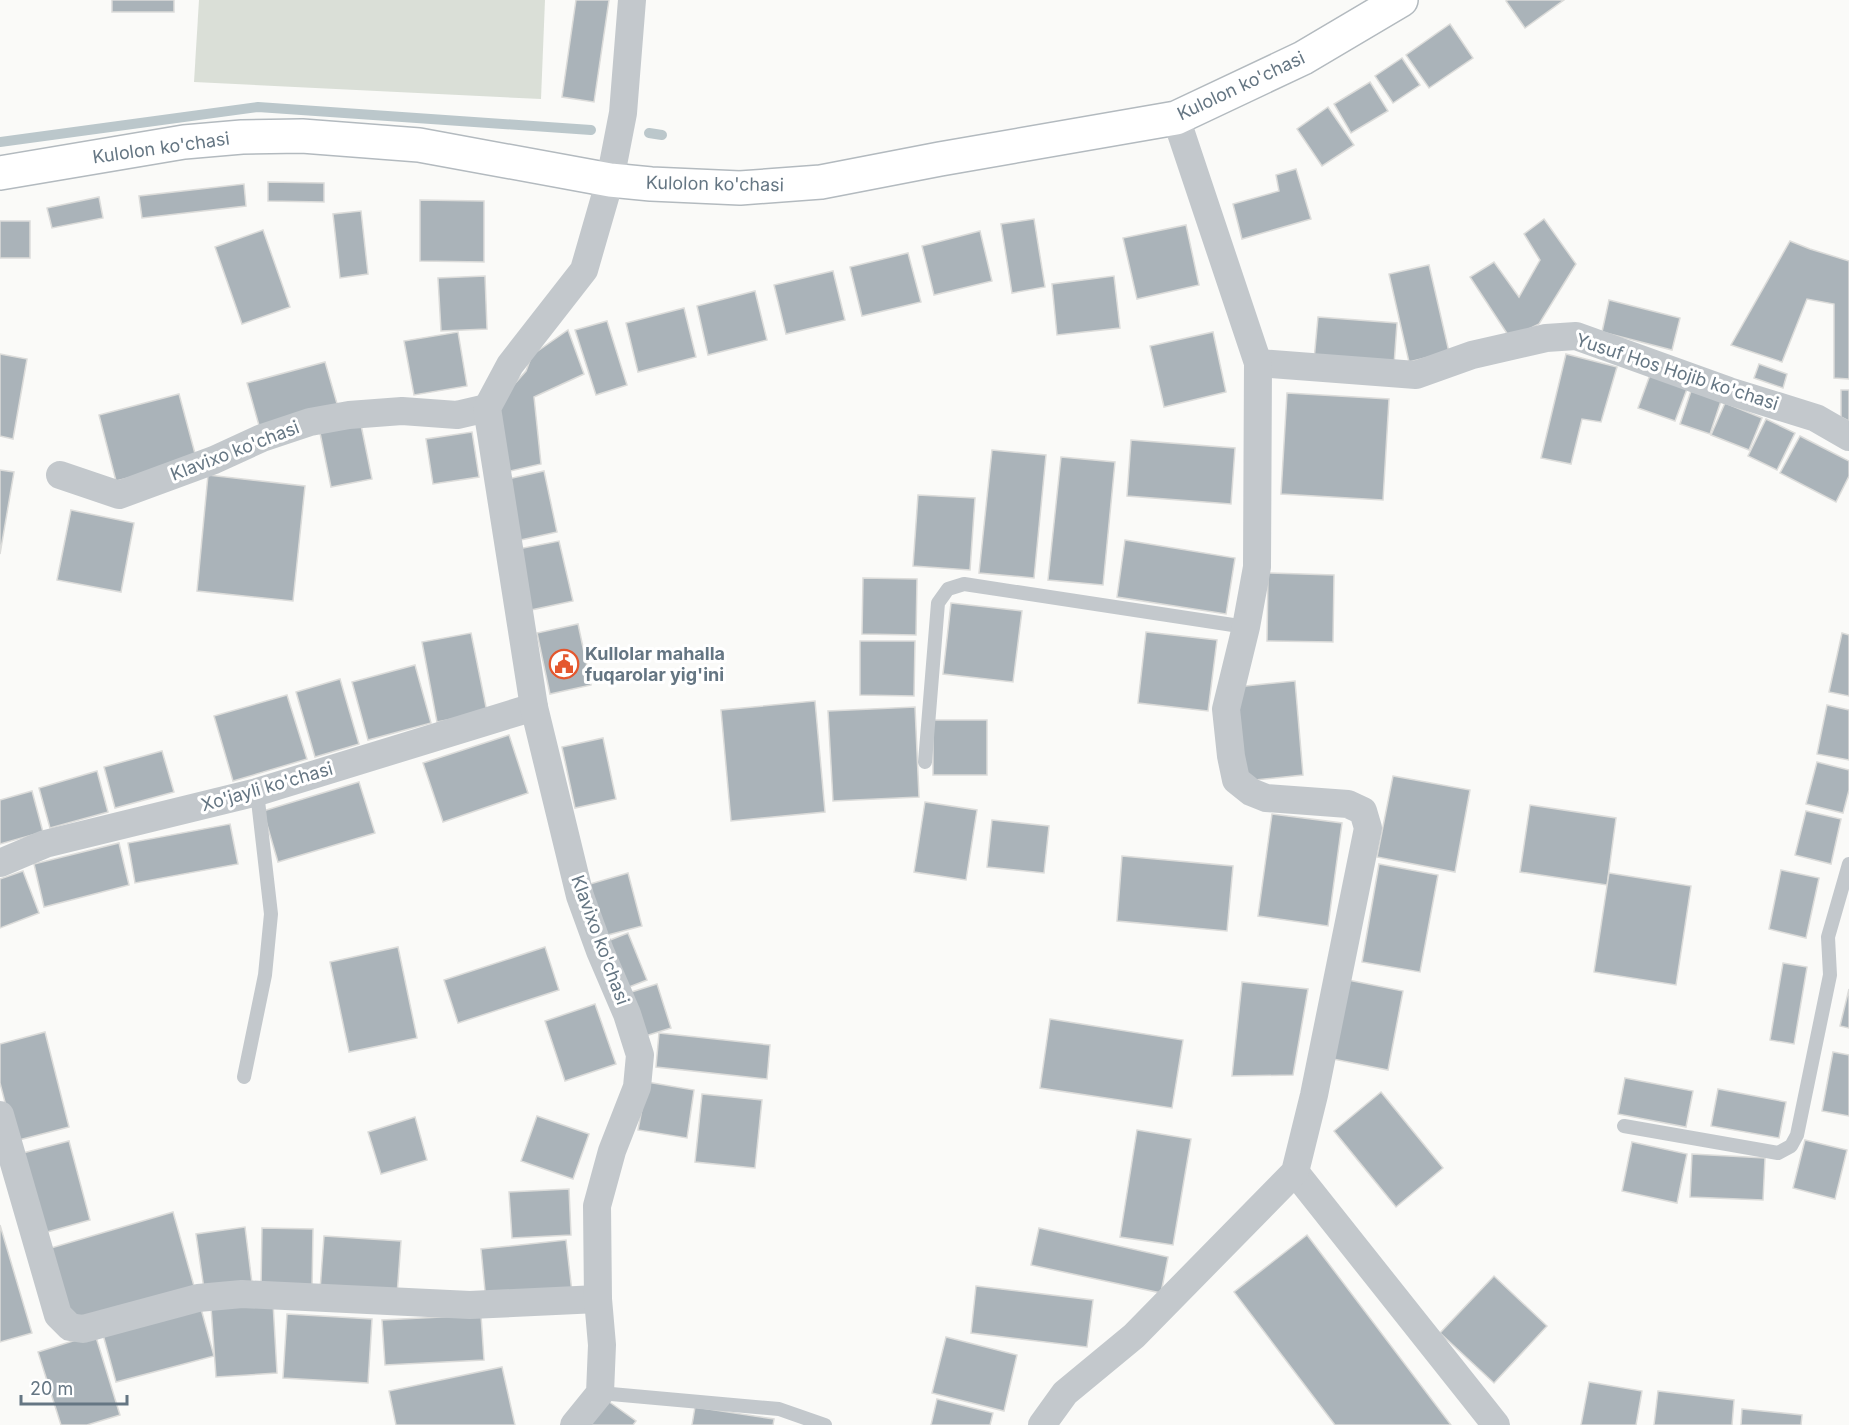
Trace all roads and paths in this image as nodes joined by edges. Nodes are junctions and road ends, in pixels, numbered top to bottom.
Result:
1 (632, 0) edge
2 (1401, 0) edge
3 (1176, 118) junction
4 (0, 173) edge
5 (610, 180) junction
6 (1258, 363) junction
7 (487, 408) junction
8 (1849, 437) edge
9 (60, 475) dead end
10 (1246, 627) junction
11 (534, 707) junction
12 (925, 762) dead end
13 (257, 792) junction
14 (0, 863) edge
15 (1848, 871) edge
16 (244, 1077) dead end
17 (0, 1115) edge
18 (1624, 1126) dead end
19 (1295, 1172) junction
20 (598, 1299) junction
21 (600, 1393) junction
22 (574, 1425) edge
23 (825, 1425) edge
24 (1042, 1425) edge
25 (1496, 1425) edge

1 - 5 street
2 - 3 main road, Kulolon ko'chasi
3 - 5 main road, Kulolon ko'chasi
3 - 6 street
4 - 5 main road, Kulolon ko'chasi
5 - 7 street
6 - 8 street, Yusuf Hos Hojib ko'chasi
6 - 10 street
7 - 9 street, Klavixo ko'chasi
7 - 11 street, Klavixo ko'chasi
10 - 12 lane
10 - 19 street
11 - 13 street, Xo'jayli ko'chasi
11 - 20 street, Klavixo ko'chasi
13 - 14 street, Xo'jayli ko'chasi
13 - 16 lane
15 - 18 lane
17 - 20 street
19 - 24 street
19 - 25 street
20 - 21 street, Klavixo ko'chasi
21 - 22 street
21 - 23 lane

